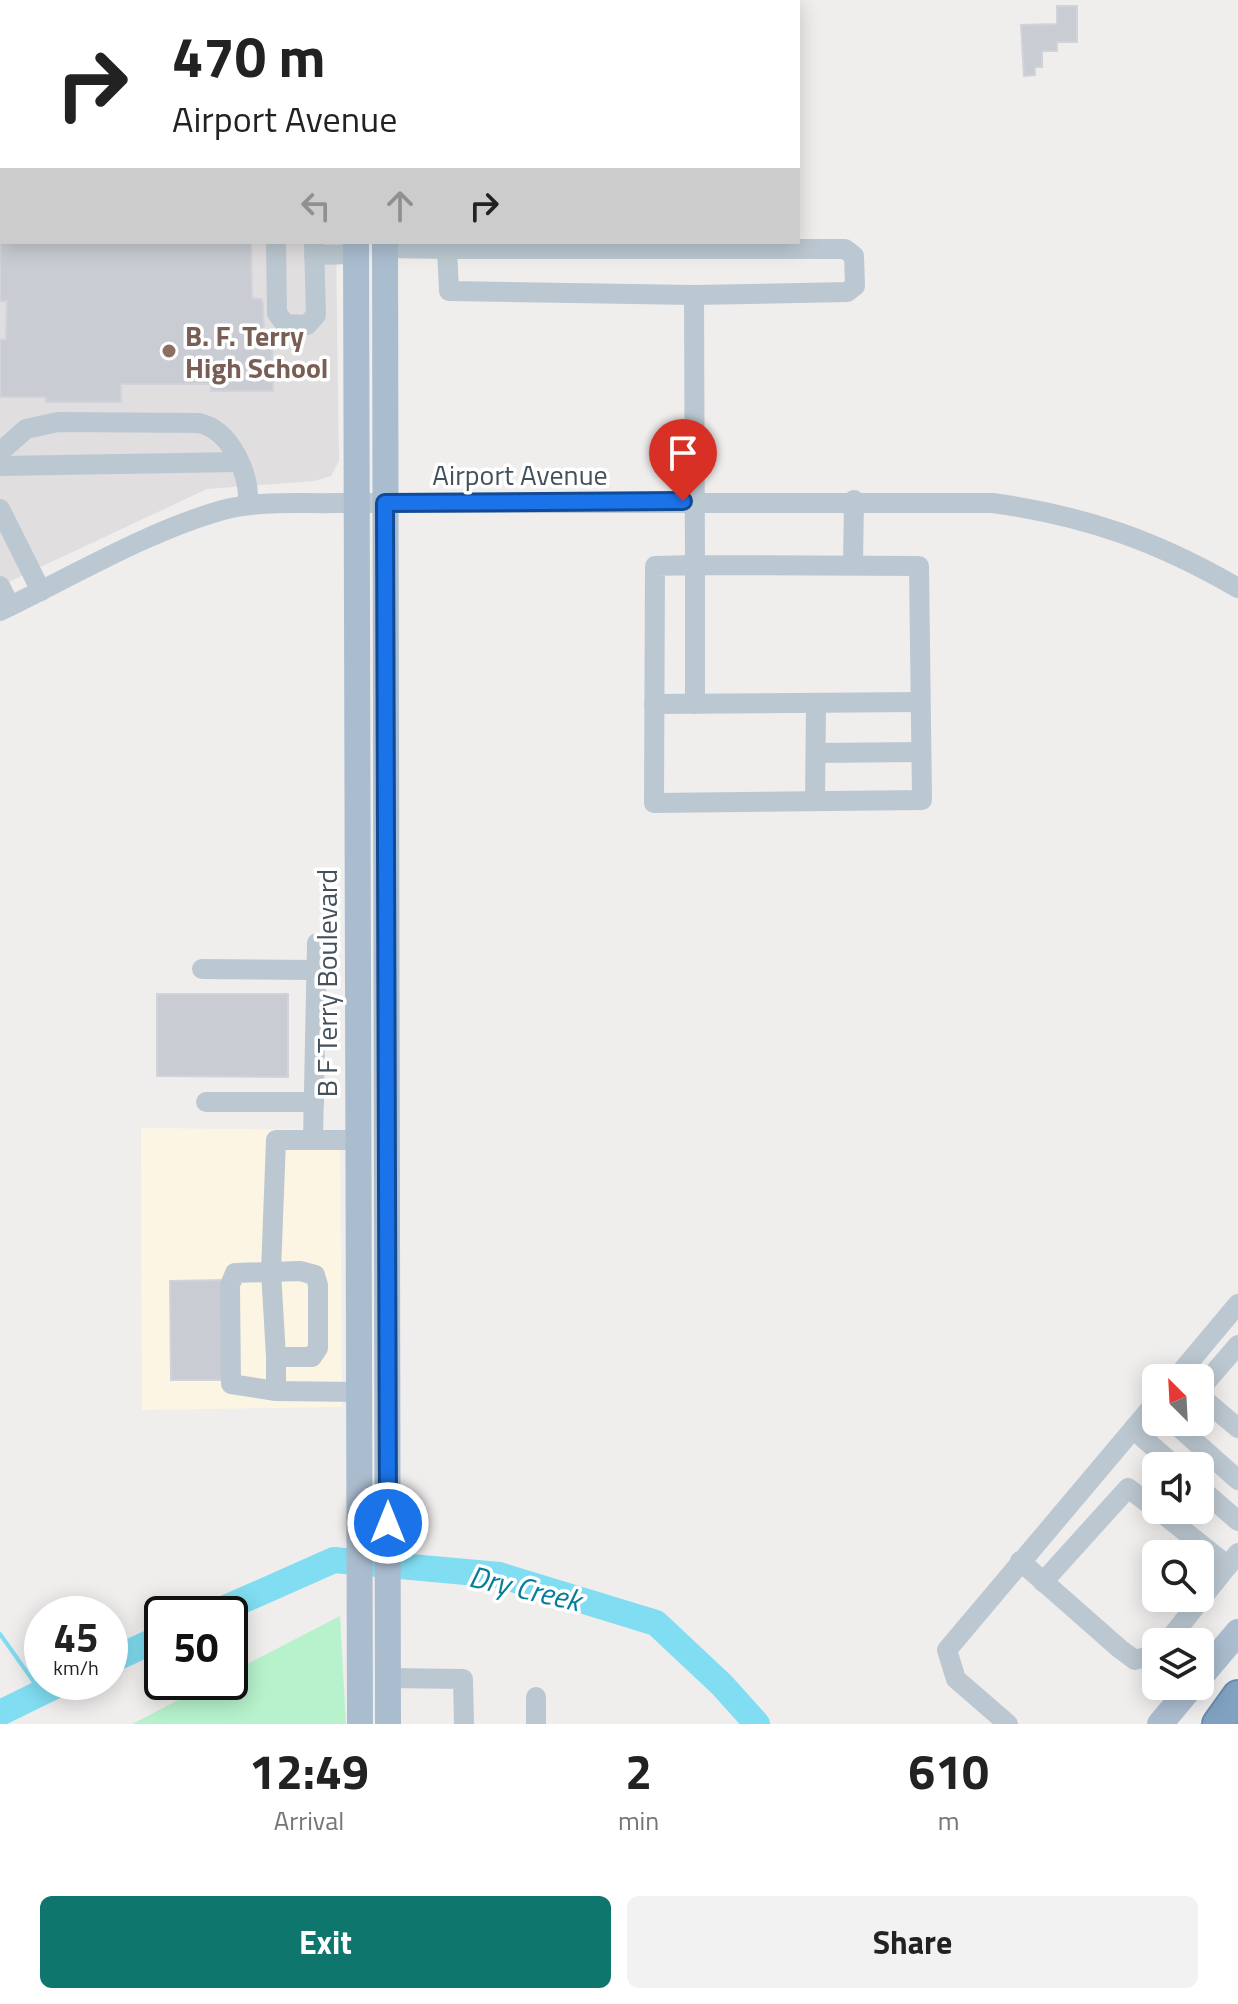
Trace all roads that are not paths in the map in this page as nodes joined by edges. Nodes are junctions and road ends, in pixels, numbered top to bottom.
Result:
1 (276, 244) edge
2 (385, 245) edge
3 (447, 246) edge
4 (356, 248) edge
5 (314, 249) edge
6 (694, 295) junction
7 (0, 452) edge
8 (238, 462) junction
9 (0, 466) edge
10 (854, 500) junction
11 (694, 501) junction
12 (356, 503) junction
13 (385, 503) junction
14 (248, 505) junction
15 (0, 509) edge
16 (695, 565) junction
17 (853, 565) junction
18 (0, 586) edge
19 (1238, 588) edge
20 (41, 591) junction
21 (5, 608) edge
22 (920, 702) junction
23 (816, 703) junction
24 (654, 704) junction
25 (695, 704) junction
26 (921, 752) junction
27 (816, 753) junction
28 (815, 801) junction
29 (317, 943) dead end
30 (202, 969) dead end
31 (316, 970) junction
32 (206, 1102) dead end
33 (314, 1102) junction
34 (313, 1140) junction
35 (358, 1140) junction
36 (271, 1271) junction
37 (1238, 1304) edge
38 (1238, 1345) edge
39 (276, 1357) junction
40 (1188, 1364) edge
41 (1214, 1373) edge
42 (276, 1391) junction
43 (359, 1392) junction
44 (1214, 1408) edge
45 (1142, 1418) edge
46 (1238, 1428) edge
47 (1133, 1429) junction
48 (1189, 1436) edge
49 (1159, 1452) edge
50 (1100, 1468) junction
51 (1238, 1480) edge
52 (1128, 1488) junction
53 (1142, 1498) edge
54 (1214, 1500) edge
55 (1238, 1521) edge
56 (1179, 1524) edge
57 (1233, 1560) edge
58 (1020, 1561) junction
59 (1043, 1582) junction
60 (1178, 1628) edge
61 (1238, 1632) edge
62 (1142, 1658) edge
63 (1214, 1660) edge
64 (388, 1678) junction
65 (1238, 1696) edge
66 (536, 1697) dead end
67 (1180, 1700) edge
68 (360, 1724) edge
69 (388, 1724) edge
70 (464, 1724) edge
71 (536, 1724) edge
72 (1008, 1724) edge
73 (1160, 1724) edge
74 (1218, 1724) edge

1 - 5 street
2 - 3 street
2 - 13 main road
3 - 6 street
3 - 6 street
4 - 5 street
4 - 12 main road, B F Terry Boulevard
6 - 11 street
7 - 8 street
8 - 9 street
8 - 14 street
10 - 11 street, Airport Avenue
10 - 17 street
10 - 19 street, Airport Avenue
11 - 13 street, Airport Avenue
11 - 16 street
12 - 13 street, Airport Avenue
12 - 14 street, Airport Avenue
12 - 35 main road, B F Terry Boulevard
13 - 64 main road
14 - 20 street, Airport Avenue
15 - 20 street
16 - 17 street
16 - 24 street
16 - 25 street
17 - 22 street
18 - 21 street
20 - 21 street, Airport Avenue
22 - 23 street
22 - 26 street
23 - 25 street
23 - 27 street
24 - 25 street
24 - 28 street
26 - 27 street
26 - 28 street
27 - 28 street
29 - 31 street
30 - 31 street
31 - 33 street
32 - 33 street
33 - 34 street
34 - 35 street
34 - 36 street
35 - 43 main road, B F Terry Boulevard
36 - 39 street
36 - 39 street
36 - 42 street
37 - 40 street
38 - 41 street
39 - 42 street
42 - 43 street
43 - 68 main road, B F Terry Boulevard
44 - 46 street
45 - 47 street
47 - 49 street
47 - 50 street
48 - 51 street
50 - 52 street
50 - 58 street
52 - 53 street
52 - 59 street
54 - 55 street
56 - 57 street
57 - 60 street
58 - 59 street
58 - 72 street
59 - 62 street
61 - 63 main road
64 - 69 main road
64 - 70 street
65 - 74 highway
66 - 71 street
67 - 73 main road

